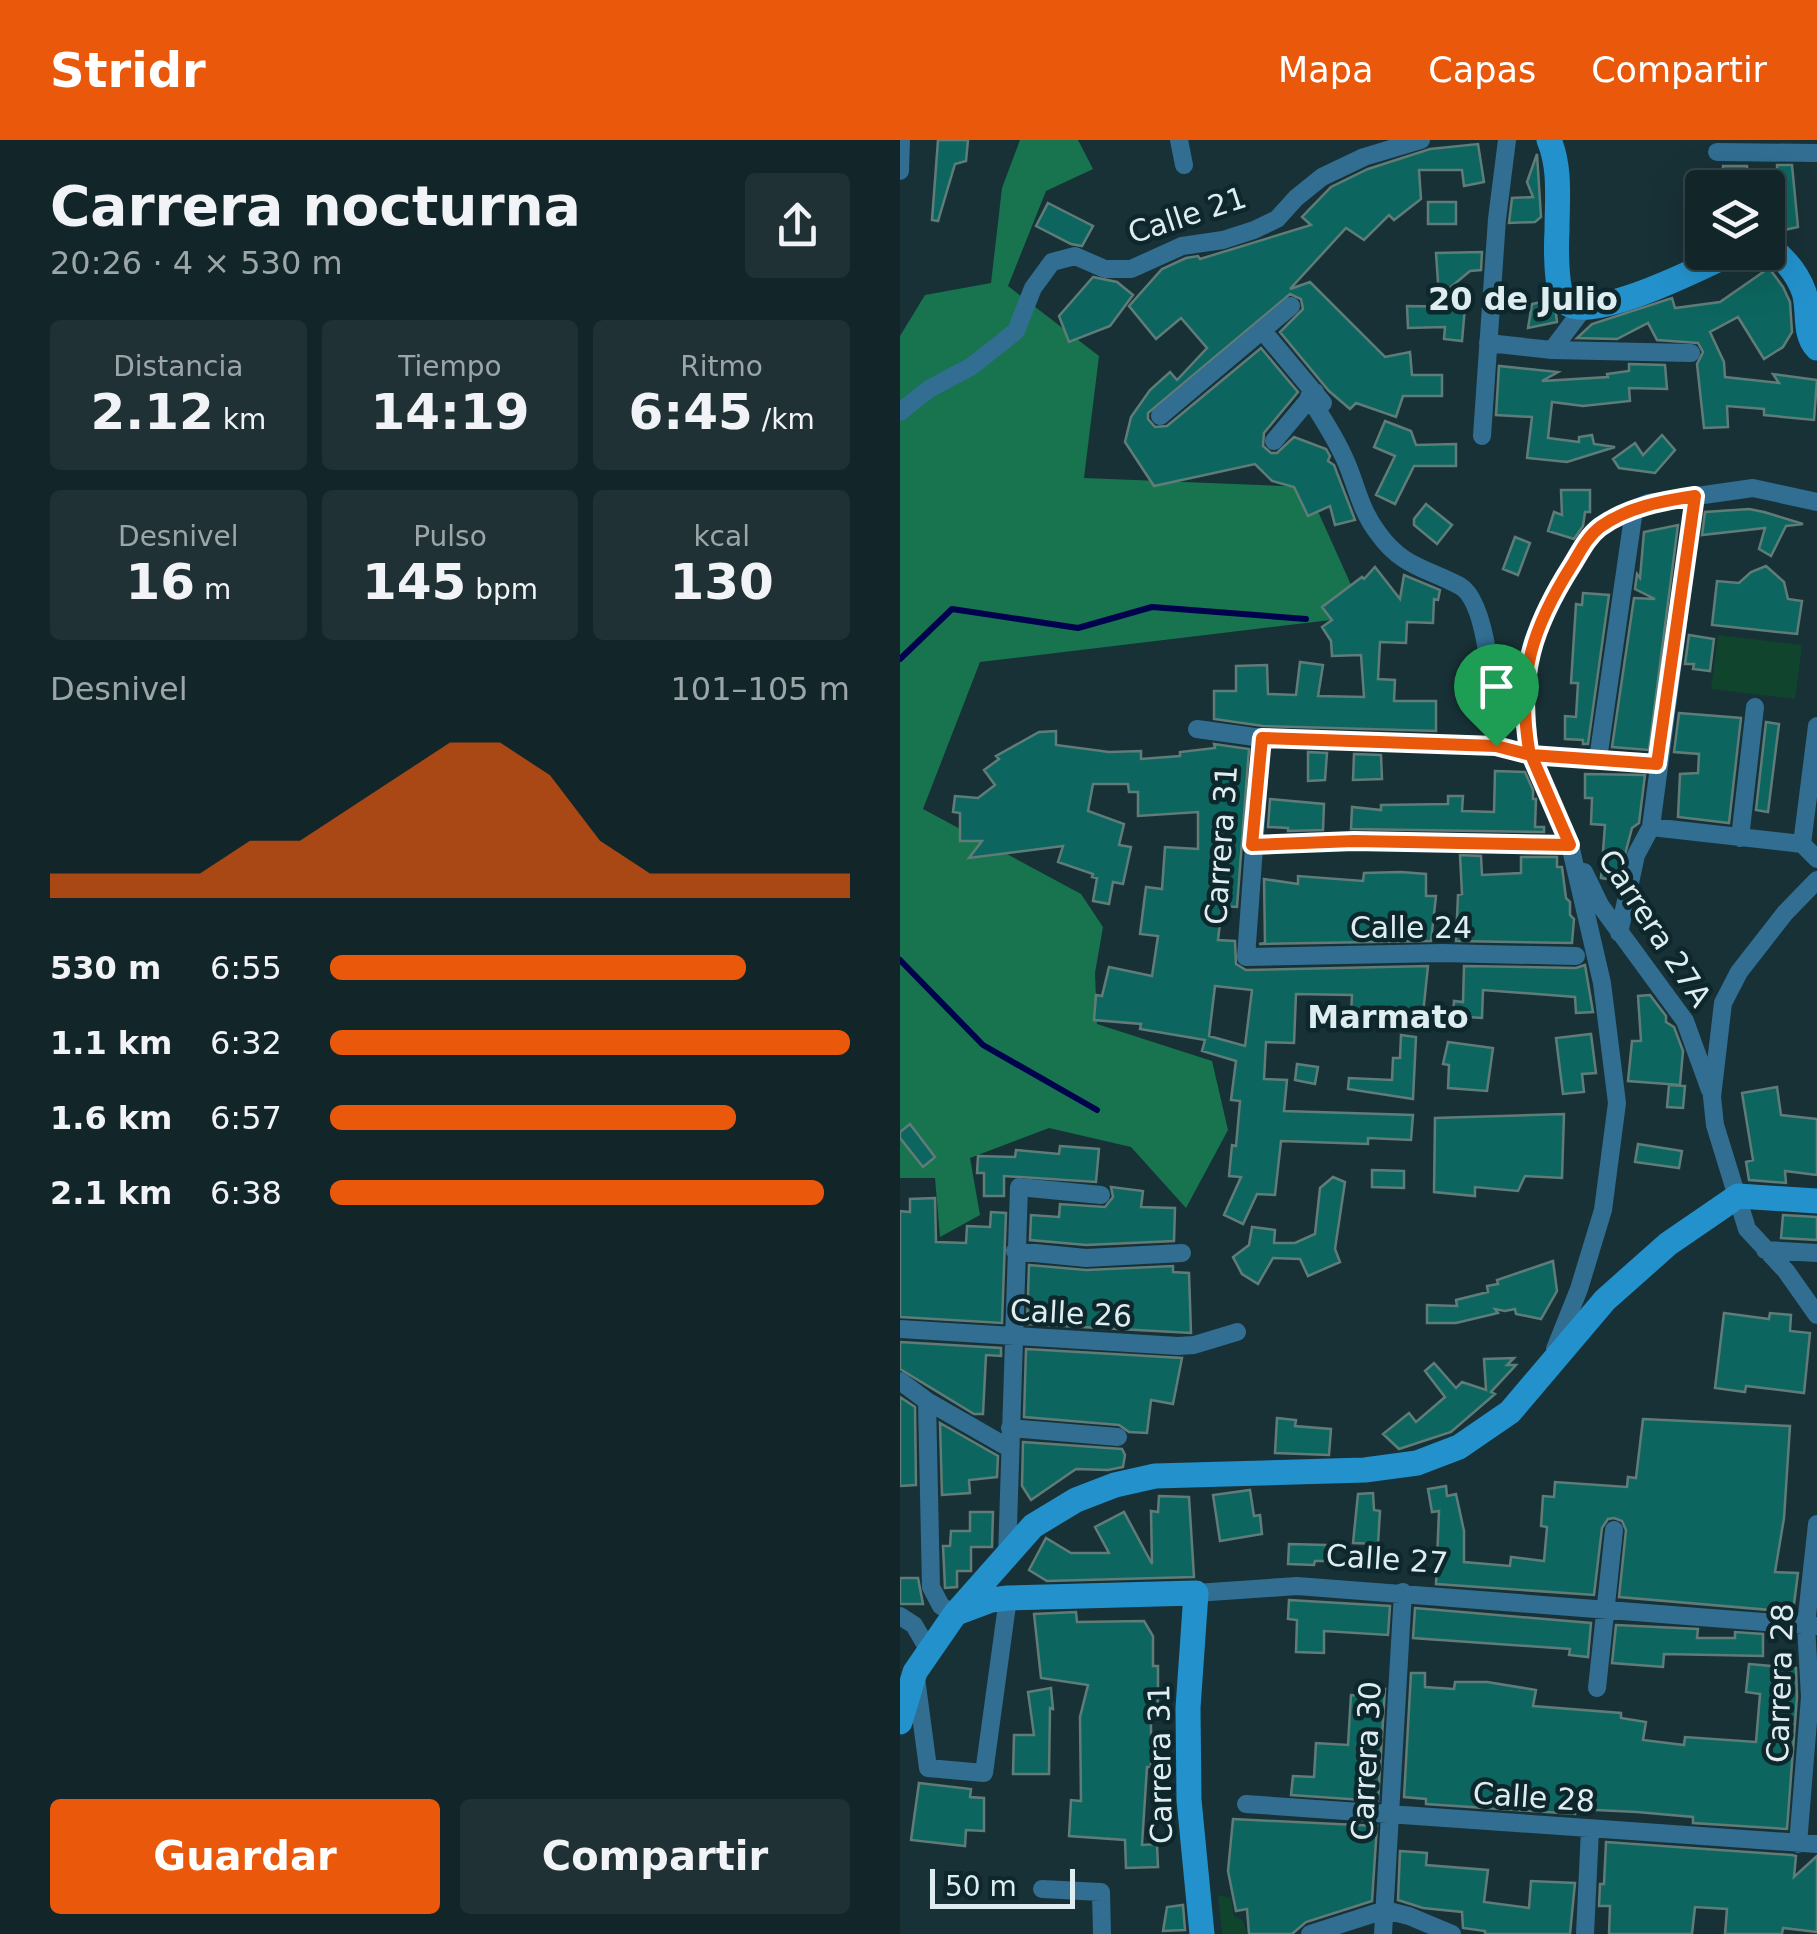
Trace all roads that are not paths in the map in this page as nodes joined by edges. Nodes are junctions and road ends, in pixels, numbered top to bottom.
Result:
1 (901, 140) edge
2 (1179, 140) edge
3 (1422, 140) edge
4 (1507, 140) edge
5 (1550, 141) edge
6 (1717, 152) dead end
7 (1817, 153) edge
8 (1184, 165) dead end
9 (900, 171) edge
10 (1785, 262) edge
11 (1695, 270) edge
12 (1291, 306) dead end
13 (1583, 309) junction
14 (1262, 330) junction
15 (1488, 343) junction
16 (1817, 348) edge
17 (1552, 350) junction
18 (1691, 353) dead end
19 (1312, 395) junction
20 (900, 412) edge
21 (1160, 416) dead end
22 (1340, 426) dead end
23 (1482, 436) dead end
24 (1274, 441) dead end
25 (1695, 496) junction
26 (1817, 502) edge
27 (1634, 510) junction
28 (1755, 707) dead end
29 (1817, 726) edge
30 (1197, 729) dead end
31 (1262, 738) junction
32 (1496, 746) junction
33 (1531, 755) junction
34 (1598, 759) junction
35 (1657, 764) junction
36 (1651, 827) junction
37 (1740, 838) junction
38 (1802, 844) junction
39 (1252, 845) junction
40 (1570, 845) junction
41 (1817, 858) edge
42 (1817, 880) edge
43 (1619, 933) junction
44 (1576, 956) dead end
45 (1246, 957) joint
46 (1712, 1097) junction
47 (1101, 1195) dead end
48 (1738, 1196) junction
49 (1817, 1201) edge
50 (1015, 1250) junction
51 (1765, 1250) junction
52 (1182, 1253) dead end
53 (1817, 1253) edge
54 (1817, 1315) edge
55 (900, 1329) edge
56 (1237, 1332) dead end
57 (1013, 1338) junction
58 (1549, 1364) junction
59 (900, 1380) edge
60 (927, 1401) junction
61 (1010, 1428) junction
62 (1118, 1437) dead end
63 (1009, 1448) junction
64 (1010, 1502) junction
65 (1817, 1524) edge
66 (1034, 1526) junction
67 (1614, 1530) dead end
68 (1007, 1556) junction
69 (1403, 1592) junction
70 (1196, 1593) junction
71 (1008, 1598) junction
72 (1606, 1608) junction
73 (955, 1614) junction
74 (900, 1616) edge
75 (1812, 1626) edge
76 (928, 1649) junction
77 (915, 1672) junction
78 (1597, 1688) dead end
79 (900, 1722) edge
80 (1812, 1733) edge
81 (1246, 1804) dead end
82 (1390, 1814) junction
83 (1590, 1829) junction
84 (1808, 1844) edge
85 (1042, 1888) dead end
86 (1385, 1910) junction
87 (1102, 1934) edge
88 (1202, 1934) edge
89 (1310, 1934) edge
90 (1384, 1934) edge
91 (1452, 1934) edge
92 (1585, 1934) edge

1 - 9 street
2 - 8 street
3 - 20 street, Calle 21
4 - 15 street
5 - 13 main road
6 - 7 street
10 - 16 main road
11 - 13 main road
12 - 14 street
13 - 17 street
14 - 19 street
14 - 21 street
15 - 17 street
15 - 23 street
17 - 18 street
19 - 22 street
19 - 24 street
19 - 32 street
25 - 26 street
25 - 27 street
25 - 35 street
27 - 33 street
27 - 34 street
28 - 37 street
29 - 38 street
30 - 31 street
31 - 32 street
31 - 39 street, Carrera 31
32 - 33 street
33 - 34 street
33 - 40 street
34 - 35 street
35 - 36 street
36 - 37 street
36 - 43 street
37 - 38 street
38 - 41 street
39 - 40 street
39 - 45 street, Carrera 31
40 - 43 street, Carrera 27A
40 - 58 street
42 - 46 street
43 - 46 street, Carrera 27A
44 - 45 street, Calle 24
46 - 48 street
47 - 50 street
48 - 49 main road
48 - 51 street
48 - 58 main road
50 - 52 street
50 - 57 street
51 - 53 street
51 - 54 street
55 - 57 street, Calle 26
56 - 57 street, Calle 26
57 - 61 street
58 - 66 main road
59 - 60 street
60 - 63 street
60 - 73 street
61 - 62 street
61 - 63 street
63 - 64 street
64 - 66 street
64 - 68 street
65 - 75 street, Carrera 28
66 - 68 main road
67 - 72 street
68 - 73 main road
69 - 70 street, Calle 27
69 - 72 street, Calle 27
69 - 82 street, Carrera 30
70 - 71 main road, Calle 27
70 - 88 main road, Carrera 31
71 - 73 main road, Calle 27
71 - 77 street
72 - 75 street, Calle 27
72 - 78 street
73 - 76 main road
74 - 76 street
75 - 80 street, Carrera 28
76 - 77 main road
77 - 79 main road
80 - 84 street, Carrera 28
81 - 82 street, Calle 28
82 - 83 street, Calle 28
82 - 86 street, Carrera 30
83 - 84 street, Calle 28
83 - 92 street
85 - 87 street
86 - 89 street
86 - 90 street, Carrera 30
86 - 91 street

